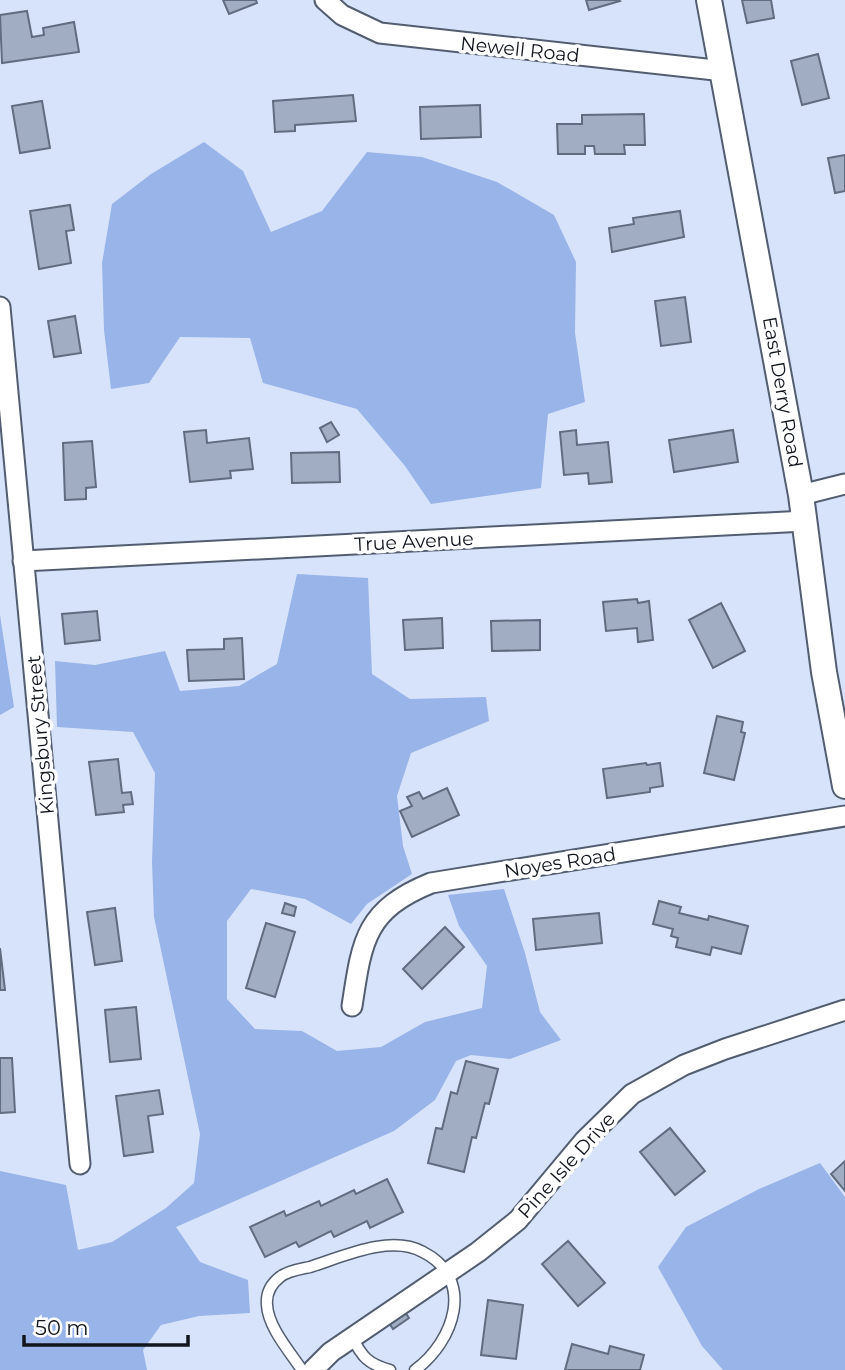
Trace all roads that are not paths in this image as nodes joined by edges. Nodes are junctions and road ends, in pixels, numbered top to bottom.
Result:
1 (325, 0) edge
2 (709, 0) edge
3 (724, 71) junction
4 (0, 307) edge
5 (3, 381) edge
6 (845, 484) edge
7 (801, 495) junction
8 (805, 522) junction
9 (23, 561) junction
10 (845, 786) edge
11 (845, 816) edge
12 (352, 1006) dead end
13 (845, 1010) edge
14 (80, 1164) dead end
15 (446, 1272) junction
16 (352, 1337) junction
17 (302, 1370) edge
18 (313, 1370) edge
19 (390, 1370) edge
20 (415, 1370) edge

1 - 3 street, Newell Road
2 - 3 street, East Derry Road
3 - 7 street, East Derry Road
4 - 5 street, Kingsbury Street
5 - 9 street, Kingsbury Street
6 - 7 street
7 - 8 street, East Derry Road
8 - 9 street, True Avenue
8 - 10 street, East Derry Road
9 - 14 street, Kingsbury Street
11 - 12 street, Noyes Road
13 - 15 street, Pine Isle Drive
15 - 16 street, Pine Isle Drive
15 - 17 lane
15 - 20 lane
16 - 18 street, Pine Isle Drive
16 - 19 lane

